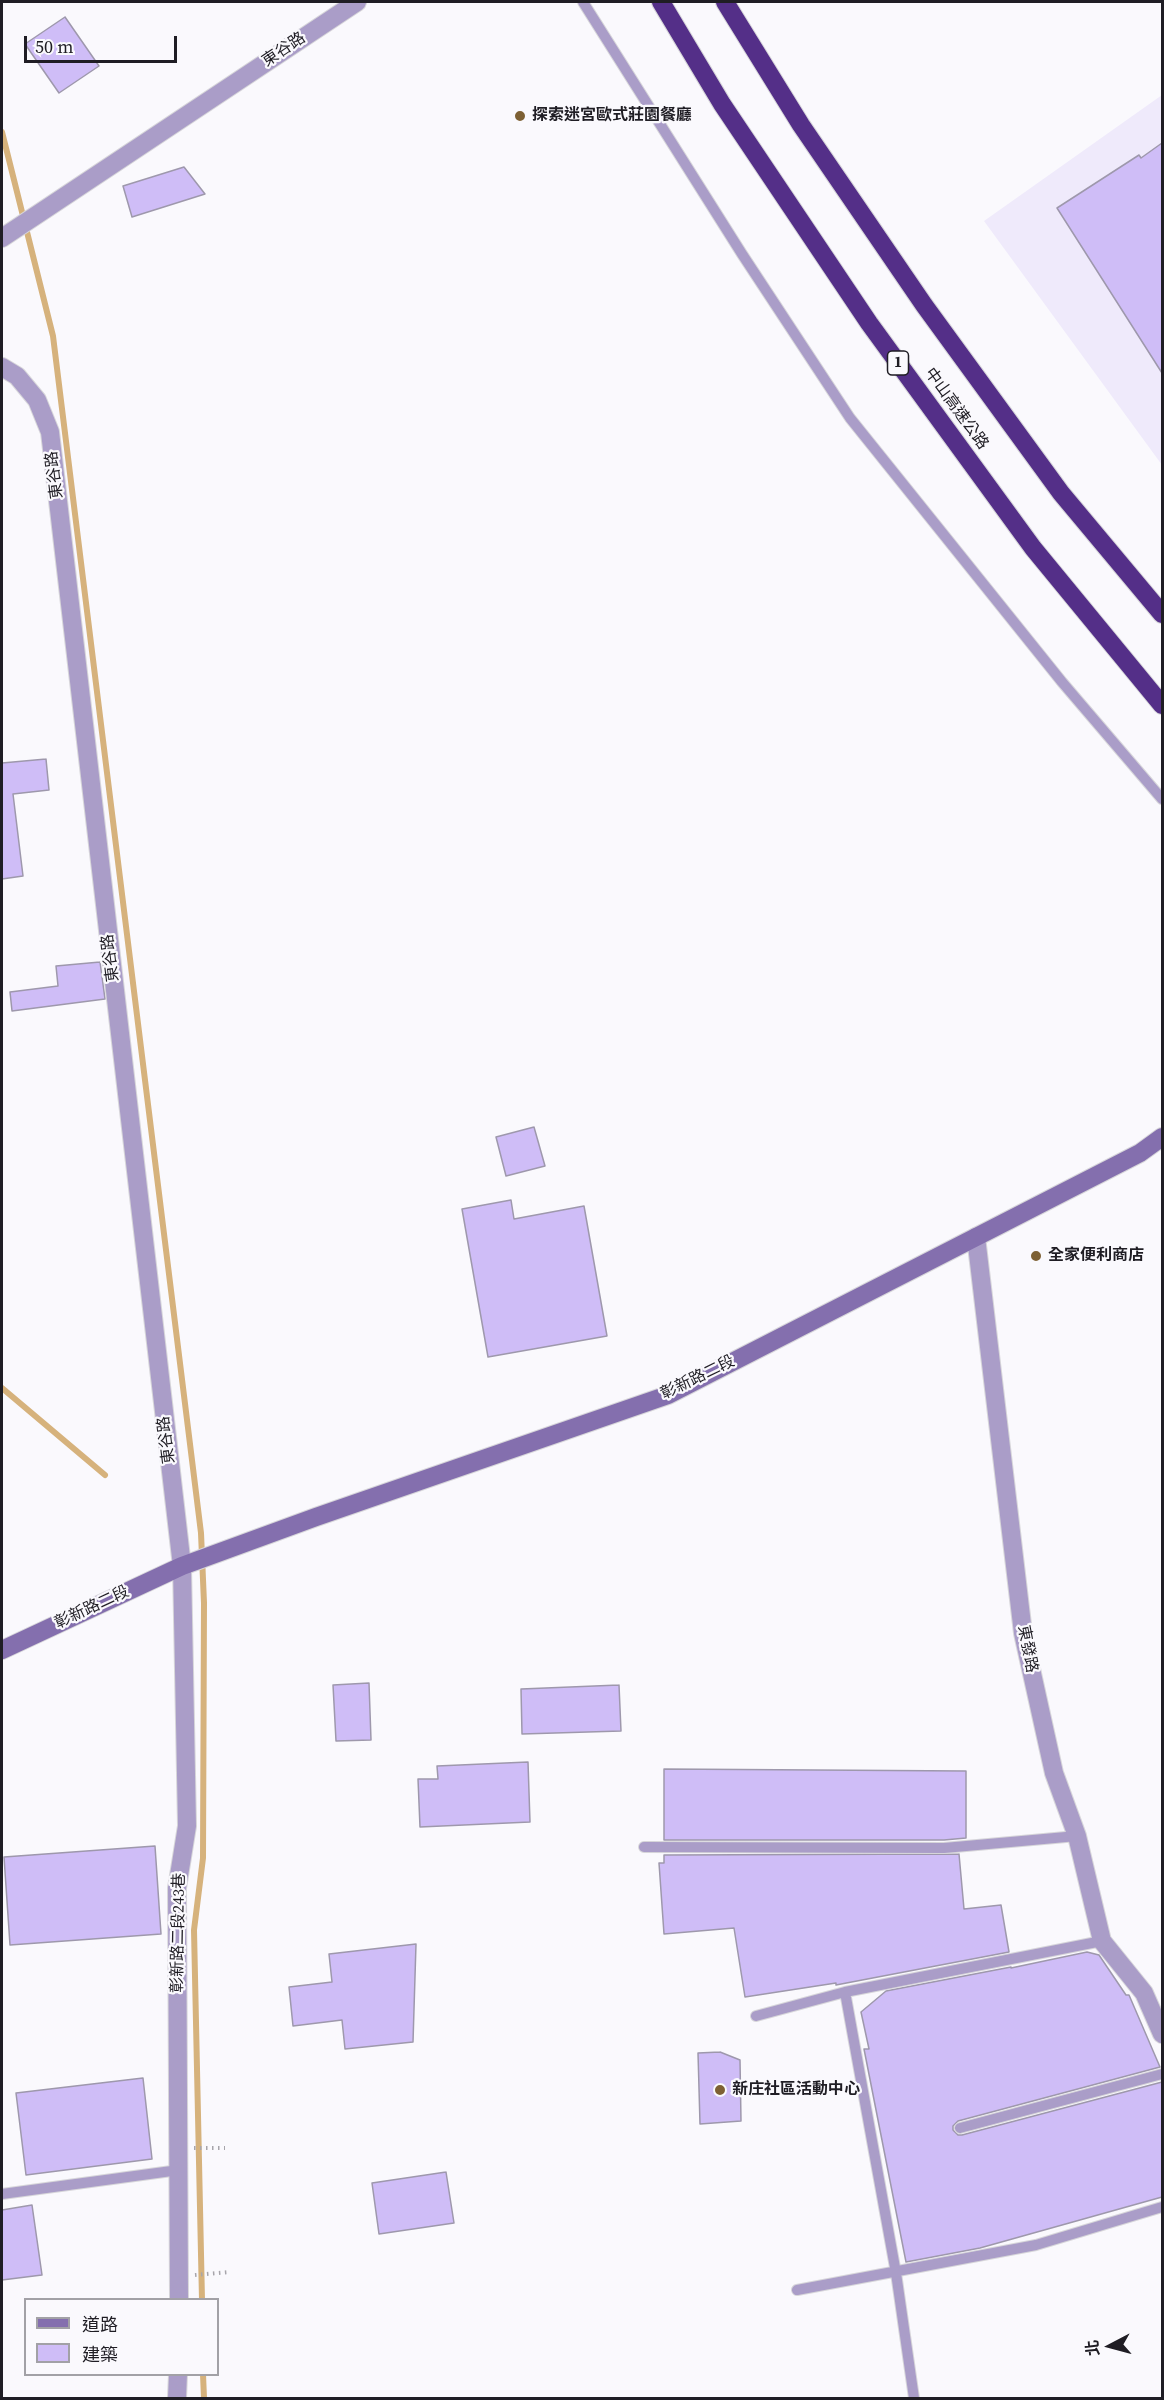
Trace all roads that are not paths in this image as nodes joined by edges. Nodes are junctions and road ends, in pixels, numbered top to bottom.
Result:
1 (357, 2) edge
2 (583, 2) edge
3 (661, 2) edge
4 (725, 2) edge
5 (2, 237) edge
6 (2, 367) edge
7 (1162, 614) edge
8 (1162, 705) edge
9 (1162, 799) edge
10 (1162, 1137) edge
11 (976, 1238) junction
12 (182, 1566) junction
13 (2, 1650) edge
14 (1077, 1836) junction
15 (644, 1847) dead end
16 (1102, 1941) junction
17 (845, 1992) junction
18 (756, 2016) dead end
19 (1162, 2034) edge
20 (1162, 2074) edge
21 (960, 2128) dead end
22 (179, 2170) junction
23 (2, 2194) edge
24 (1162, 2207) edge
25 (896, 2273) junction
26 (797, 2290) dead end
27 (179, 2298) edge
28 (178, 2376) edge
29 (177, 2398) edge
30 (914, 2398) edge

1 - 5 street, 東谷路
2 - 9 lane
3 - 8 highway, 中山高速公路 / 1
4 - 7 highway
6 - 12 street, 東谷路
10 - 11 street, 彰新路二段
11 - 12 street, 彰新路二段
11 - 14 street, 東發路
12 - 13 street, 彰新路二段
12 - 22 street, 彰新路二段243巷
14 - 15 lane
14 - 16 street, 東發路
16 - 17 lane
16 - 19 street, 東發路
17 - 18 lane
17 - 25 lane
20 - 21 lane
22 - 23 lane
22 - 27 street, 彰新路二段243巷
24 - 25 lane
25 - 26 lane
25 - 30 lane
28 - 29 street

